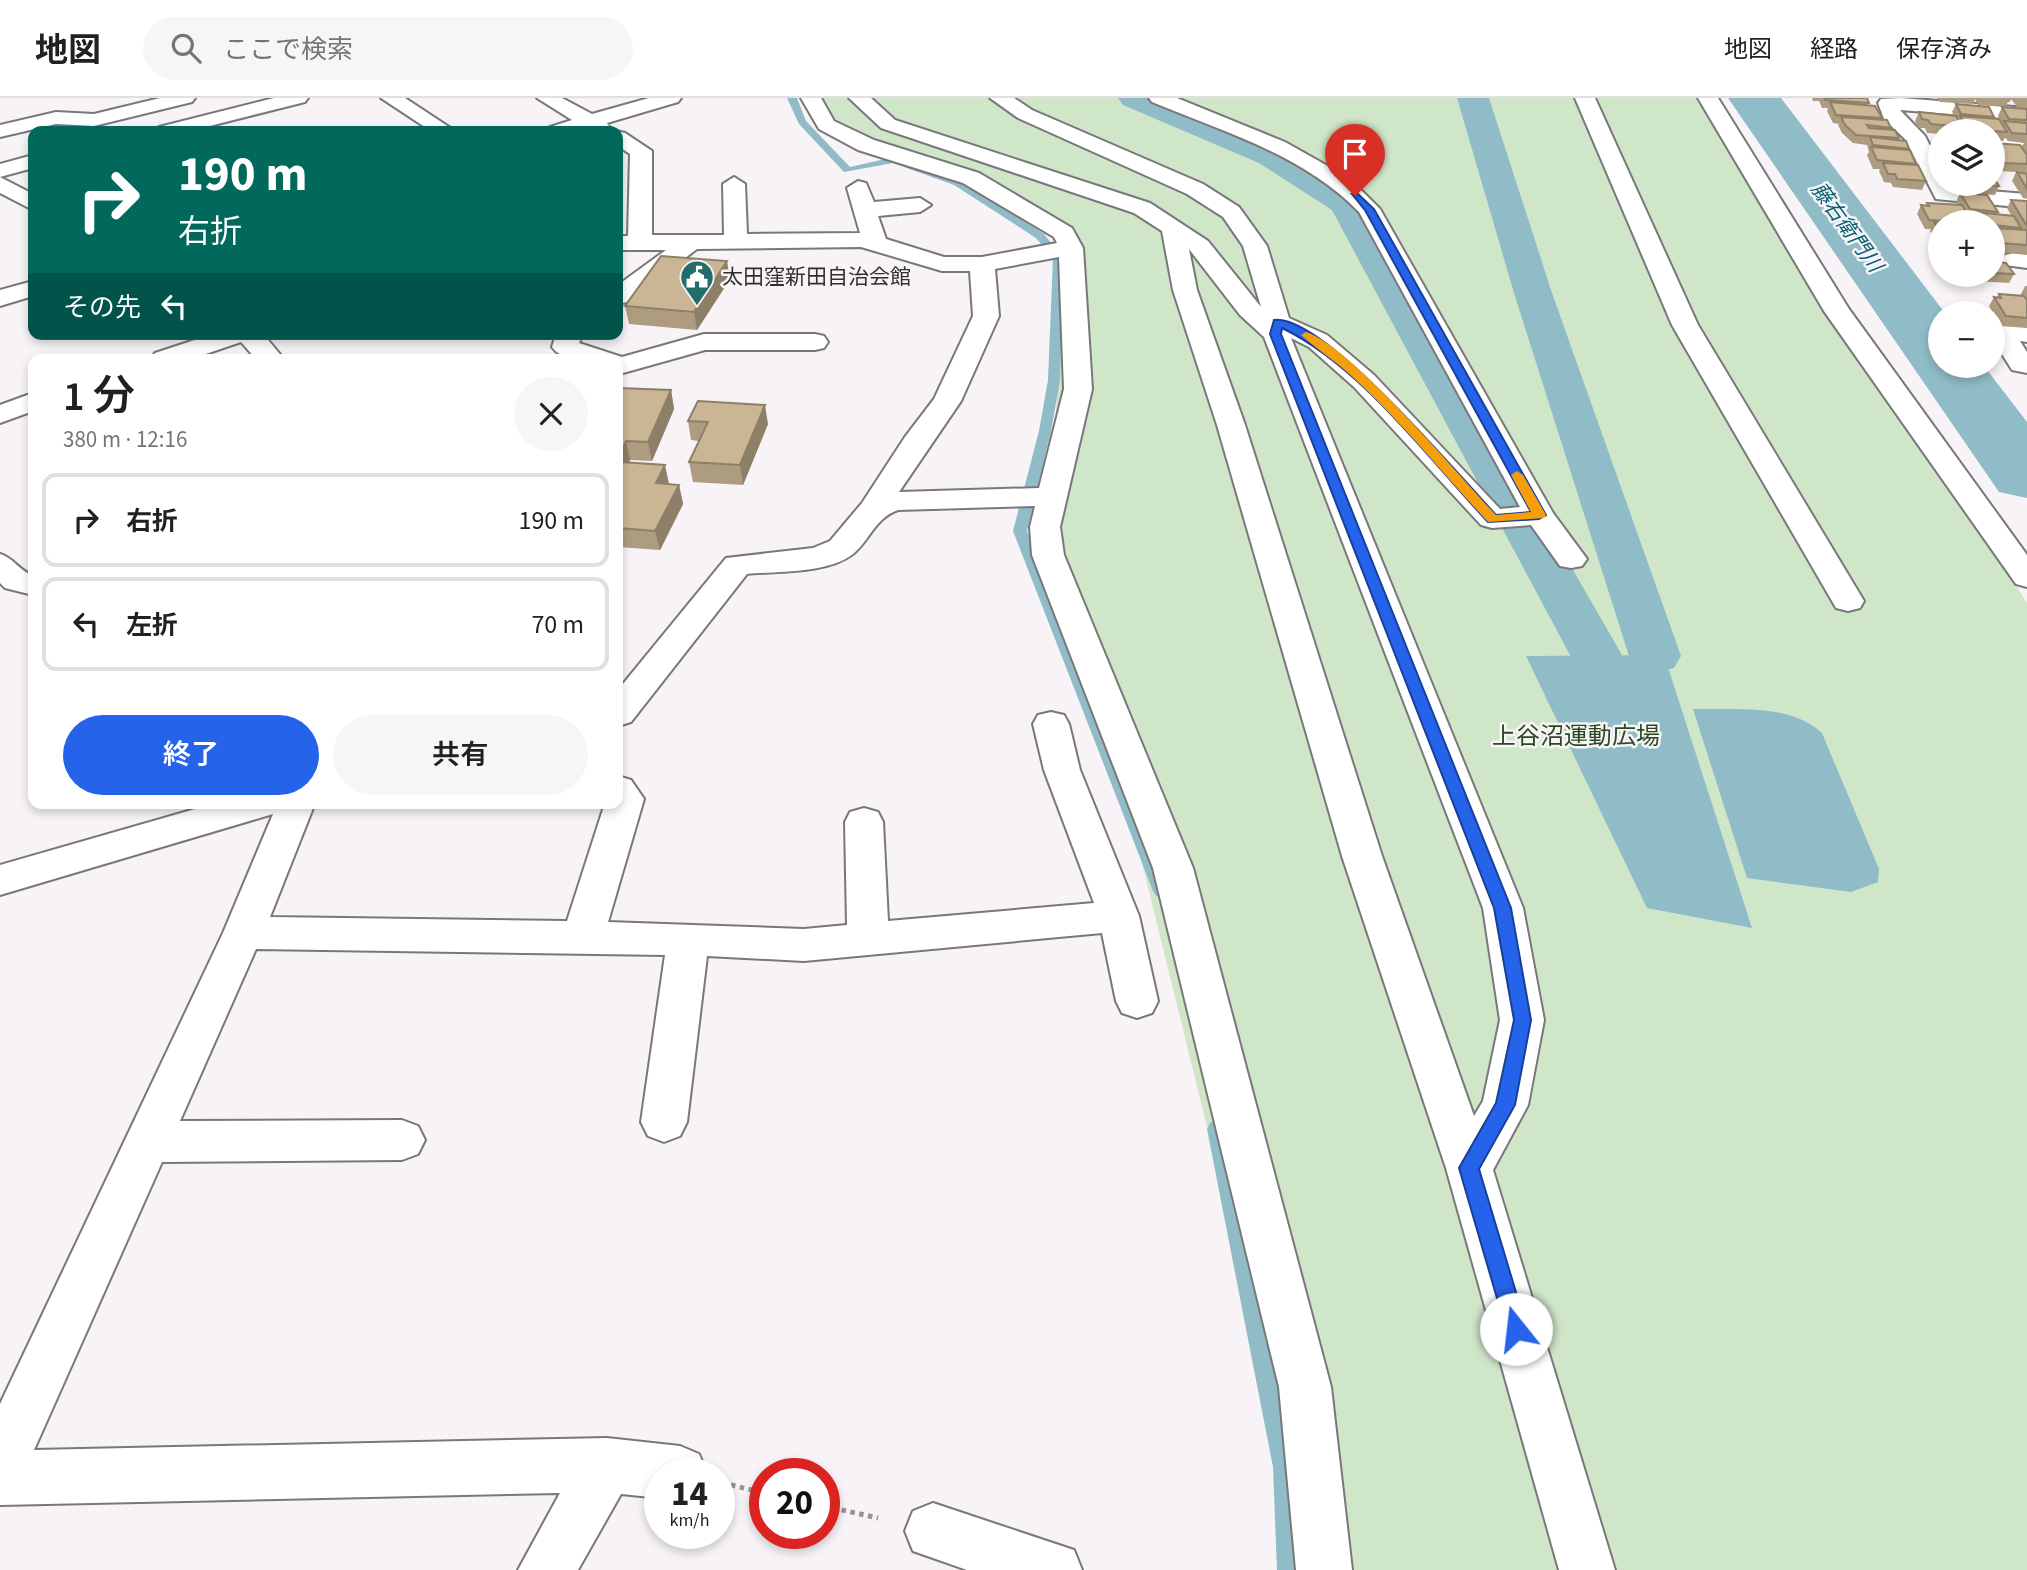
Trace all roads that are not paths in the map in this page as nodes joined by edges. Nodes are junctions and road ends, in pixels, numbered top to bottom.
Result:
1 (185, 98) edge
2 (298, 98) edge
3 (391, 98) edge
4 (547, 98) edge
5 (671, 98) edge
6 (811, 98) edge
7 (859, 98) edge
8 (1000, 98) edge
9 (1159, 98) edge
10 (1585, 98) edge
11 (1707, 98) edge
12 (248, 104) edge
13 (2027, 114) edge
14 (275, 124) dead end
15 (181, 126) edge
16 (436, 126) edge
17 (599, 126) edge
18 (0, 131) edge
19 (1914, 136) junction
20 (1928, 137) edge
21 (623, 140) edge
22 (2005, 144) edge
23 (2027, 146) edge
24 (28, 163) edge
25 (0, 171) edge
26 (0, 184) edge
27 (734, 184) dead end
28 (28, 201) edge
29 (2027, 201) edge
30 (920, 205) dead end
31 (1173, 228) junction
32 (629, 243) edge
33 (736, 243) junction
34 (874, 243) junction
35 (689, 244) junction
36 (1071, 248) junction
37 (982, 264) junction
38 (28, 290) edge
39 (623, 293) edge
40 (0, 298) edge
41 (1277, 328) junction
42 (2027, 334) edge
43 (221, 340) edge
44 (254, 340) edge
45 (568, 340) edge
46 (815, 342) dead end
47 (178, 354) edge
48 (266, 354) edge
49 (583, 354) edge
50 (623, 364) edge
51 (2027, 365) edge
52 (1052, 497) junction
53 (874, 508) junction
54 (1539, 515) junction
55 (1571, 559) dead end
56 (0, 564) edge
57 (2027, 577) edge
58 (28, 584) edge
59 (1848, 601) dead end
60 (623, 709) edge
61 (1051, 724) dead end
62 (243, 809) edge
63 (294, 809) edge
64 (622, 809) edge
65 (864, 822) dead end
66 (0, 880) edge
67 (1119, 916) junction
68 (243, 933) junction
69 (582, 939) junction
70 (688, 939) junction
71 (868, 939) junction
72 (1137, 1001) dead end
73 (664, 1122) dead end
74 (402, 1140) dead end
75 (148, 1142) junction
76 (1469, 1168) junction
77 (0, 1464) edge
78 (607, 1465) junction
79 (644, 1469) edge
80 (0, 1478) edge
81 (933, 1531) dead end
82 (546, 1570) edge
83 (1055, 1570) edge
84 (1324, 1570) edge
85 (1587, 1570) edge

1 - 18 street
2 - 12 street
3 - 16 street
4 - 17 street
5 - 17 street
6 - 36 street
7 - 31 street
8 - 41 street
9 - 54 street
10 - 59 street
11 - 57 street
12 - 14 street
12 - 15 street
13 - 19 street
19 - 20 street
19 - 29 street
21 - 32 street
22 - 23 street
24 - 25 street
26 - 28 street
27 - 33 street
30 - 34 street
31 - 41 street
31 - 76 street
32 - 35 street
33 - 34 street
33 - 35 street
34 - 37 street
35 - 39 street
36 - 37 street
36 - 52 street
37 - 53 street
38 - 40 street
41 - 54 street
41 - 76 street
42 - 51 street
43 - 47 street
44 - 48 street
45 - 49 street
46 - 50 street
52 - 53 street
52 - 84 street
53 - 60 street
54 - 55 street
56 - 58 street
61 - 67 street
62 - 66 street
63 - 68 street
64 - 69 street
65 - 71 street
67 - 71 street
67 - 72 street
68 - 69 street
68 - 75 street
69 - 70 street
70 - 71 street
70 - 73 street
74 - 75 street
75 - 77 street
76 - 85 street
78 - 79 street
78 - 80 street
78 - 82 street
81 - 83 street

